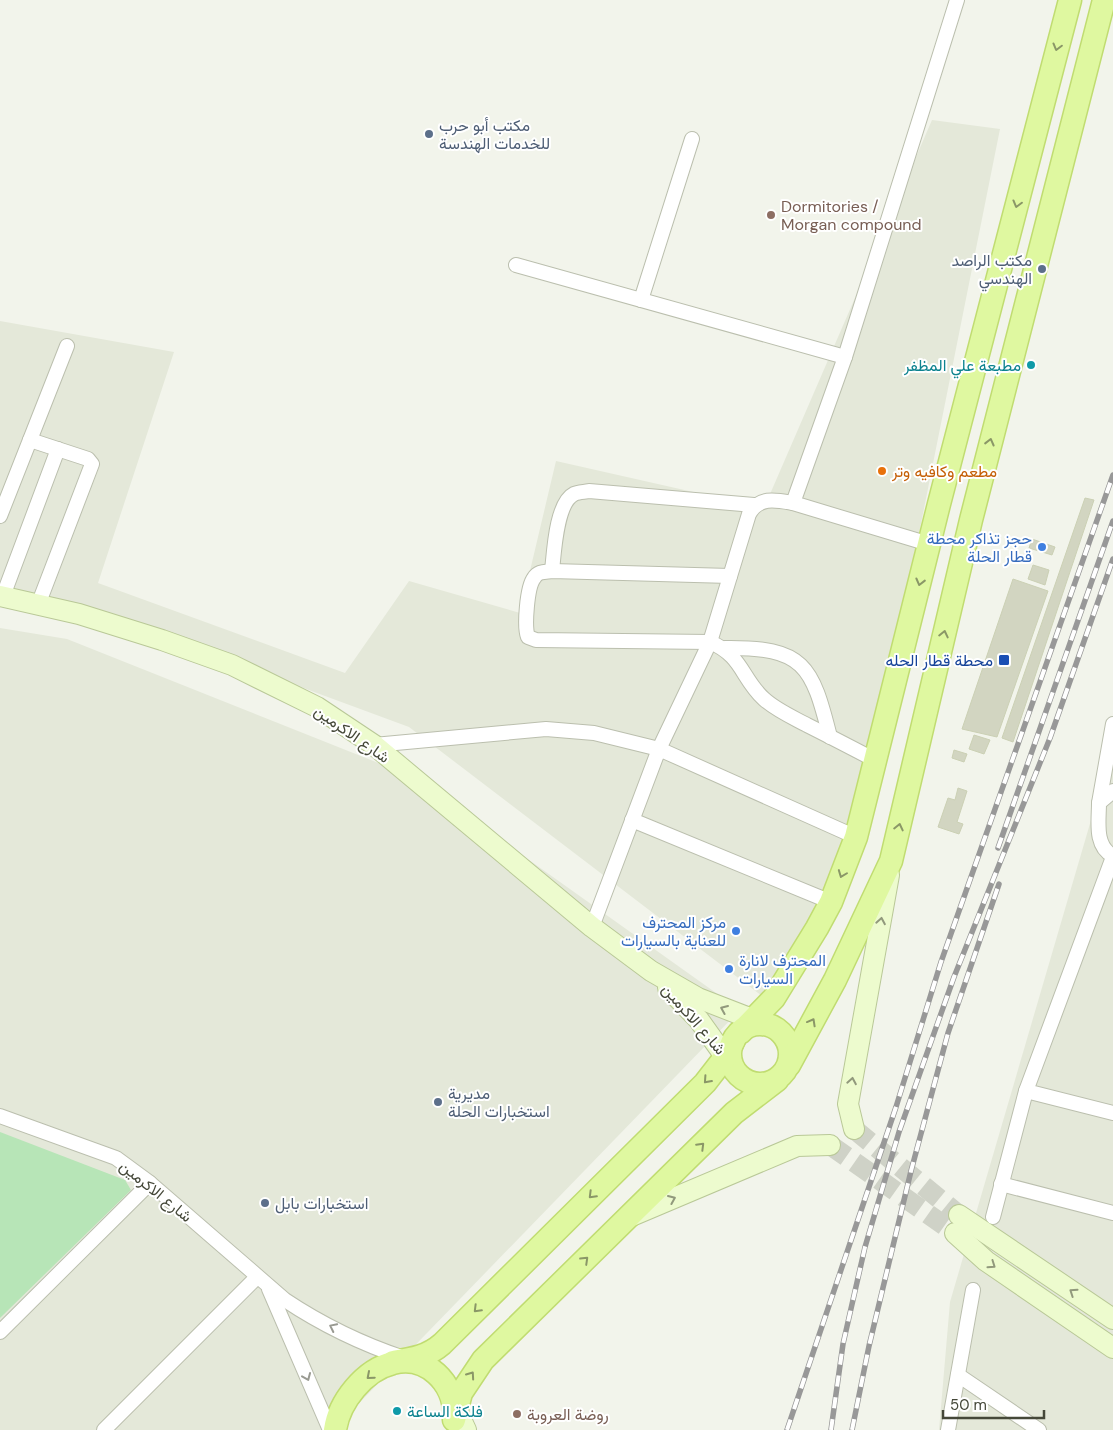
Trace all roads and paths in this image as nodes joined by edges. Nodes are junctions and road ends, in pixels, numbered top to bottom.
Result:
1 (957, 0) edge
2 (1070, 0) edge
3 (1104, 0) edge
4 (692, 139) dead end
5 (516, 265) dead end
6 (641, 300) junction
7 (67, 346) dead end
8 (845, 357) junction
9 (30, 440) junction
10 (58, 449) junction
11 (945, 479) junction
12 (979, 488) junction
13 (794, 503) junction
14 (754, 505) junction
15 (0, 516) edge
16 (931, 537) junction
17 (966, 541) junction
18 (552, 571) junction
19 (730, 576) junction
20 (1, 596) edge
21 (38, 605) junction
22 (710, 642) junction
23 (725, 648) junction
24 (1113, 724) edge
25 (830, 737) junction
26 (374, 745) junction
27 (659, 749) junction
28 (874, 760) junction
29 (1113, 791) edge
30 (1099, 803) junction
31 (632, 820) junction
32 (856, 837) junction
33 (1113, 856) edge
34 (891, 861) junction
35 (831, 902) junction
36 (592, 927) junction
37 (651, 971) junction
38 (743, 1040) junction
39 (783, 1072) junction
40 (1026, 1091) junction
41 (1113, 1113) edge
42 (0, 1116) edge
43 (854, 1129) tunnel mouth
44 (830, 1145) tunnel mouth
45 (150, 1183) junction
46 (1001, 1184) junction
47 (1113, 1213) edge
48 (993, 1217) dead end
49 (628, 1218) junction
50 (262, 1281) junction
51 (973, 1290) dead end
52 (1113, 1319) edge
53 (0, 1332) edge
54 (1113, 1348) edge
55 (410, 1363) junction
56 (958, 1375) junction
57 (456, 1419) edge
58 (333, 1429) edge
59 (104, 1430) edge
60 (948, 1430) edge
61 (1039, 1430) edge

1 - 8 street
2 -> 11 main road
12 -> 3 main road
4 - 6 street
5 - 6 street
6 - 8 street
7 - 9 street
8 - 13 street
9 - 10 street
9 - 15 street
10 - 20 street
10 - 21 street
11 - 12 main road
11 - 16 main road
12 - 17 main road
13 - 14 street
13 - 16 street
14 - 18 street
14 - 19 street
16 - 17 main road
16 -> 28 main road
34 -> 17 main road
18 - 19 street
18 - 22 street
19 - 22 street
20 - 21 street, شارع الاكرمين
21 - 26 street, شارع الاكرمين
22 - 23 street
22 - 27 street
23 - 25 street
23 - 25 street
24 - 30 street
25 - 28 street
26 - 27 street
26 - 36 street, شارع الاكرمين
27 - 31 street
27 - 32 street
28 - 32 main road
29 - 30 street
30 - 33 street
31 - 35 street
31 - 36 street
32 -> 35 main road
33 - 40 street
39 -> 34 main road
43 -> 34 street
35 - 38 main road
36 - 37 street, شارع الاكرمين
38 -> 37 street, شارع الاكرمين
37 - 38 street, شارع الاكرمين
38 - 39 main road
38 - 39 main road
38 -> 55 main road
49 -> 39 main road
40 - 41 street
40 - 46 street
42 - 45 street, شارع الاكرمين
49 -> 44 street
45 - 50 street, شارع الاكرمين
45 - 53 street
46 - 47 street
46 - 48 street
57 -> 49 main road
55 -> 50 street, شارع الاكرمين
50 -> 58 street, شارع الاكرمين
50 - 59 street
51 - 56 street
52 -> 54 street
55 - 57 main road
55 -> 58 main road
56 - 60 street
56 - 61 street

